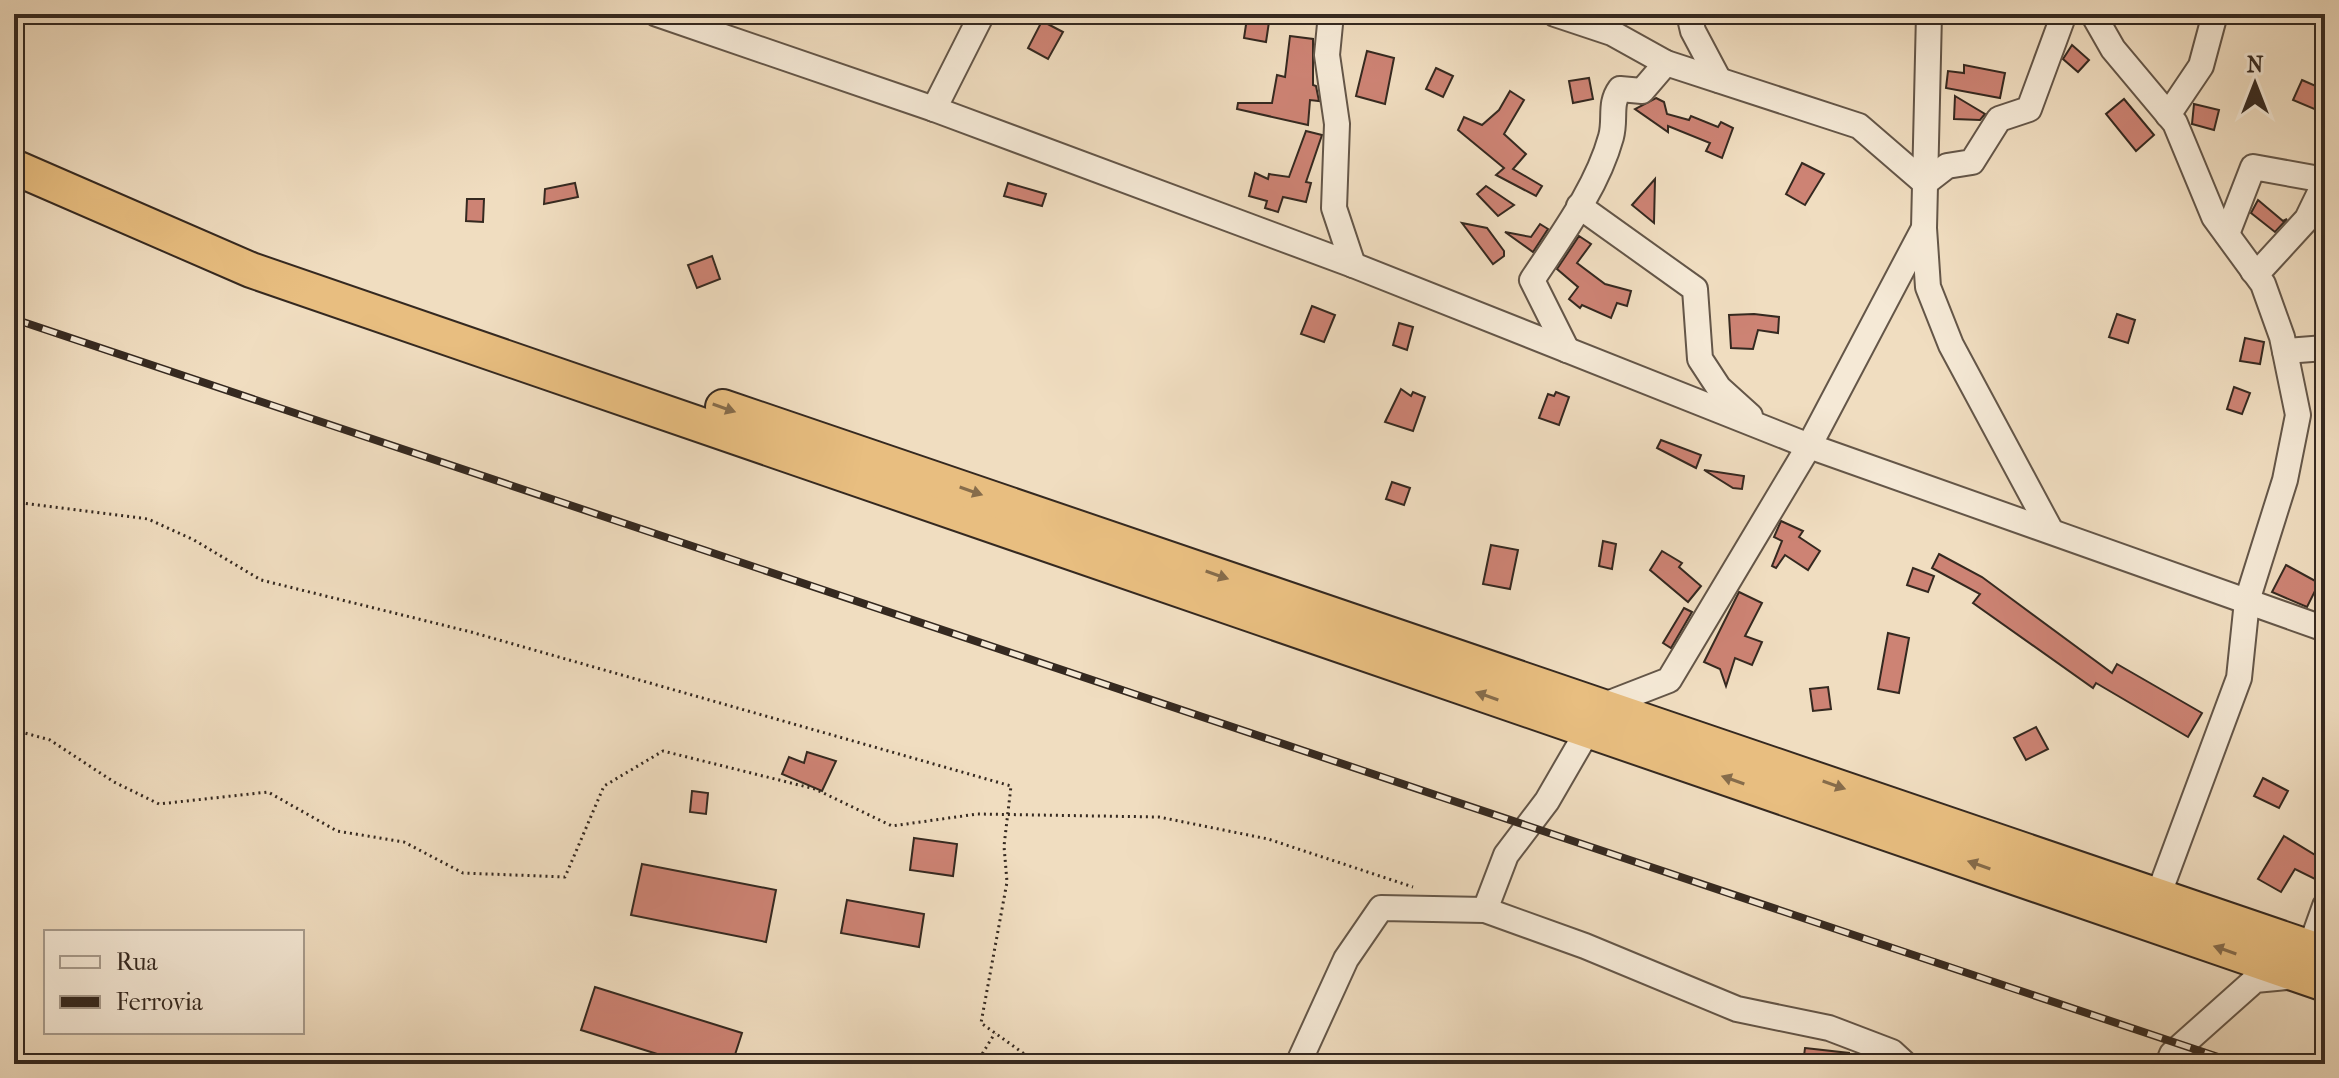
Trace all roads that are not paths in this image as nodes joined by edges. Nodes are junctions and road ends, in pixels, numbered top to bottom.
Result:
1 (657, 14) edge
2 (982, 14) edge
3 (1331, 14) edge
4 (1555, 14) edge
5 (1689, 14) edge
6 (1929, 14) edge
7 (2064, 14) edge
8 (2093, 14) edge
9 (2215, 14) edge
10 (1666, 63) junction
11 (1719, 80) junction
12 (934, 109) junction
13 (2168, 115) junction
14 (2325, 181) edge
15 (1925, 183) junction
16 (1579, 206) junction
17 (1924, 228) junction
18 (2227, 234) junction
19 (1353, 265) junction
20 (2253, 271) junction
21 (2325, 348) edge
22 (1567, 350) junction
23 (2285, 351) junction
24 (1765, 428) junction
25 (1809, 446) junction
26 (2051, 531) junction
27 (2247, 601) junction
28 (2325, 629) edge
29 (1594, 718) junction
30 (2158, 896) junction
31 (2325, 906) edge
32 (1485, 910) junction
33 (2315, 965) edge
34 (1298, 1064) edge
35 (1905, 1064) edge
36 (2168, 1064) edge

1 - 12 street
2 - 12 street
3 - 19 street
4 - 10 street
5 - 11 street
6 - 15 street
7 - 15 street
8 - 13 street
9 - 13 street
10 - 11 street
10 - 16 street
11 - 15 street
12 - 19 street
13 - 18 street
14 - 18 street
14 - 20 street
15 - 17 street
16 - 22 street
16 - 24 street
17 - 25 street
17 - 26 street
18 - 20 street
19 - 22 street
20 - 23 street
21 - 23 street
22 - 24 street
23 - 27 street
24 - 25 street
25 - 26 street
25 - 29 street
26 - 27 street
27 - 28 street
27 - 30 street
29 -> 29 highway
29 -> 30 highway
29 - 32 street
33 -> 29 highway
30 - 33 highway
31 - 33 street
32 - 34 street
32 - 35 street
33 - 36 street

